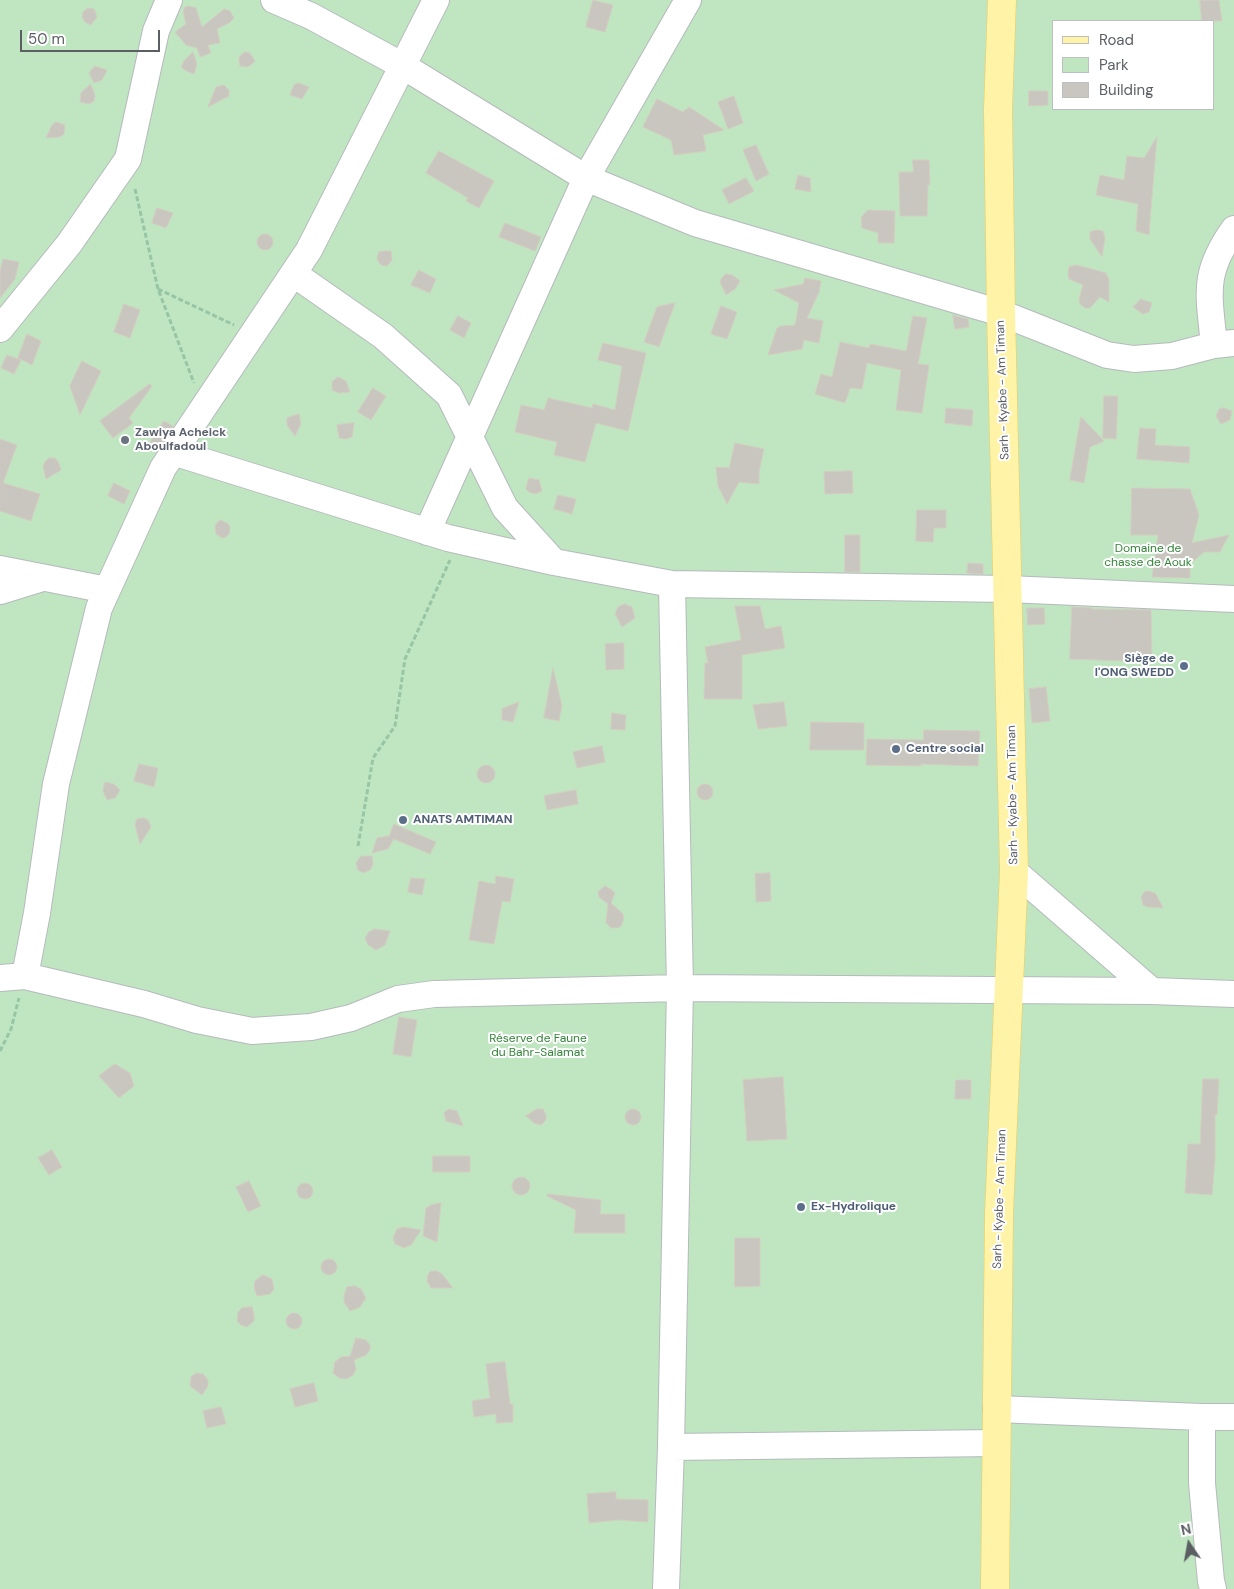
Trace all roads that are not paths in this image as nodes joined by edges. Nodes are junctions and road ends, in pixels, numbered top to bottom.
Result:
1 (169, 0) edge
2 (274, 0) edge
3 (436, 0) edge
4 (688, 0) edge
5 (1002, 0) edge
6 (403, 66) junction
7 (586, 178) junction
8 (1234, 229) edge
9 (294, 274) junction
10 (1001, 313) junction
11 (0, 329) edge
12 (1224, 344) edge
13 (470, 436) junction
14 (173, 452) junction
15 (427, 532) junction
16 (554, 562) junction
17 (0, 569) edge
18 (44, 577) junction
19 (672, 584) junction
20 (1008, 589) junction
21 (107, 590) junction
22 (0, 591) edge
23 (1234, 598) edge
24 (1014, 872) junction
25 (12, 977) edge
26 (680, 988) junction
27 (1008, 991) junction
28 (1152, 991) junction
29 (1234, 994) edge
30 (996, 1409) junction
31 (1234, 1416) edge
32 (1202, 1417) junction
33 (996, 1443) junction
34 (671, 1446) junction
35 (666, 1589) edge
36 (995, 1589) edge
37 (1213, 1589) edge

1 - 11 street
2 - 6 street
3 - 6 street
4 - 7 street
5 - 10 main road, Sarh - Kyabe - Am Timan
6 - 7 street
6 - 9 street
7 - 10 street
7 - 13 street
8 - 12 street
9 - 13 street
9 - 14 street
10 - 12 street
10 - 20 main road, Sarh - Kyabe - Am Timan
13 - 15 street
13 - 16 street
14 - 15 street
14 - 21 street
15 - 16 street
16 - 19 street
17 - 18 street
18 - 21 street
18 - 22 street
19 - 20 street
19 - 26 street
20 - 23 street
20 - 24 main road, Sarh - Kyabe - Am Timan
21 - 25 street
24 - 27 main road, Sarh - Kyabe - Am Timan
24 - 28 street
25 - 26 street
26 - 27 street
26 - 34 street
27 - 28 street
27 - 30 main road, Sarh - Kyabe - Am Timan
28 - 29 street
30 - 32 street
30 - 33 main road, Sarh - Kyabe - Am Timan
31 - 32 street
32 - 37 street
33 - 34 street
33 - 36 main road, Sarh - Kyabe - Am Timan
34 - 35 street

